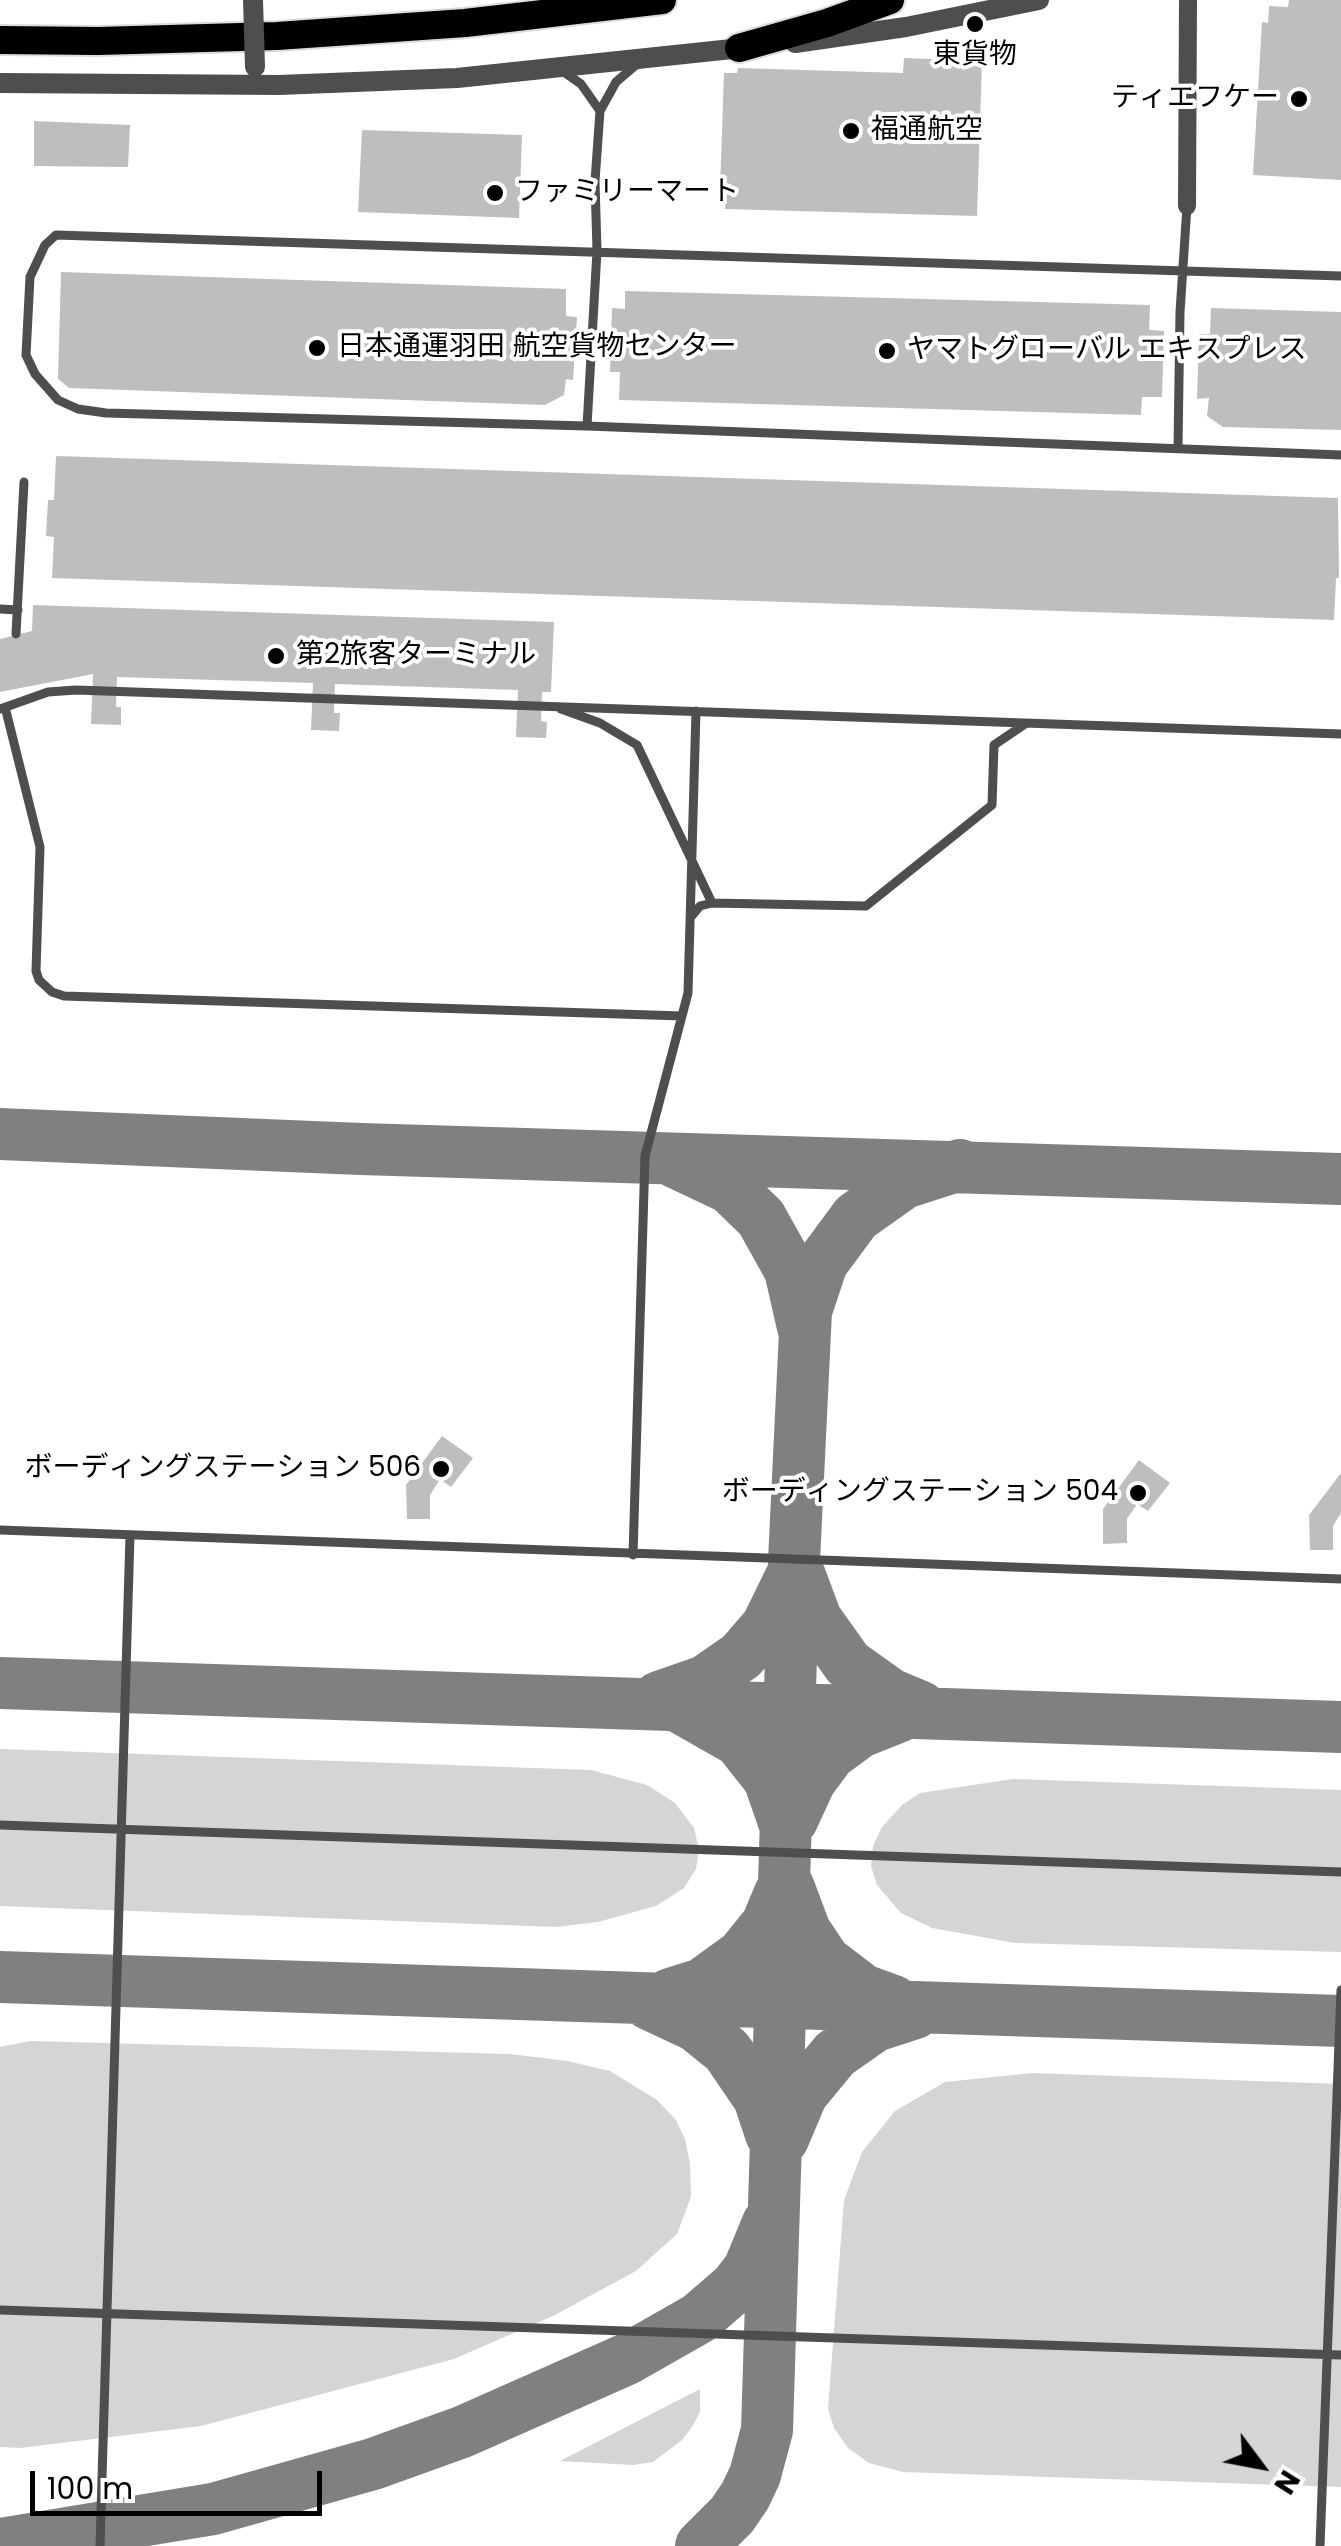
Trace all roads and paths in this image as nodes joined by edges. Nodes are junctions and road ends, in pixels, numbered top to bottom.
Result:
1 (241, 0) edge
2 (253, 0) edge
3 (662, 0) edge
4 (890, 0) edge
5 (1039, 0) edge
6 (1184, 1) edge
7 (0, 40) edge
8 (739, 48) junction
9 (650, 56) junction
10 (550, 66) junction
11 (249, 73) junction
12 (0, 83) edge
13 (600, 111) junction
14 (1186, 206) joint
15 (597, 251) junction
16 (1183, 268) junction
17 (1341, 276) edge
18 (587, 426) junction
19 (1178, 447) junction
20 (1341, 455) edge
21 (24, 482) dead end
22 (0, 609) edge
23 (18, 610) junction
24 (16, 634) dead end
25 (554, 706) junction
26 (3, 708) edge
27 (696, 711) junction
28 (1027, 723) junction
29 (1341, 734) edge
30 (692, 860) junction
31 (712, 903) junction
32 (690, 917) junction
33 (682, 1016) junction
34 (0, 1530) edge
35 (130, 1534) junction
36 (633, 1555) junction
37 (1341, 1579) edge
38 (0, 1826) edge
39 (120, 1829) junction
40 (1341, 1872) edge
41 (1341, 1990) edge
42 (0, 2310) edge
43 (107, 2314) junction
44 (1326, 2354) junction
45 (1341, 2355) edge
46 (100, 2546) edge
47 (1320, 2546) edge

1 - 11 street
2 - 11 street, bridge
3 - 7 highway
4 - 8 highway
5 - 8 street
6 - 14 street
8 - 9 street
9 - 10 street
9 - 13 lane
10 - 11 street
10 - 13 lane
11 - 12 street
13 - 15 lane
14 - 16 lane
15 - 16 lane
15 - 18 lane
15 - 18 lane
16 - 17 lane
16 - 19 lane
18 - 19 lane
19 - 20 lane
21 - 23 lane
22 - 23 lane
23 - 24 lane
25 - 26 lane
25 - 27 lane
25 - 30 lane
26 - 33 lane
27 - 28 lane
27 - 30 lane
28 - 29 lane
28 - 31 lane
30 - 31 lane
30 - 32 lane
31 - 32 lane
32 - 33 lane
33 - 36 lane
34 - 35 lane
35 - 36 lane
35 - 39 lane
36 - 37 lane
38 - 39 lane
39 - 40 lane
39 - 43 lane
41 - 44 lane
42 - 43 lane
43 - 44 lane
43 - 46 lane
44 - 45 lane
44 - 47 lane

